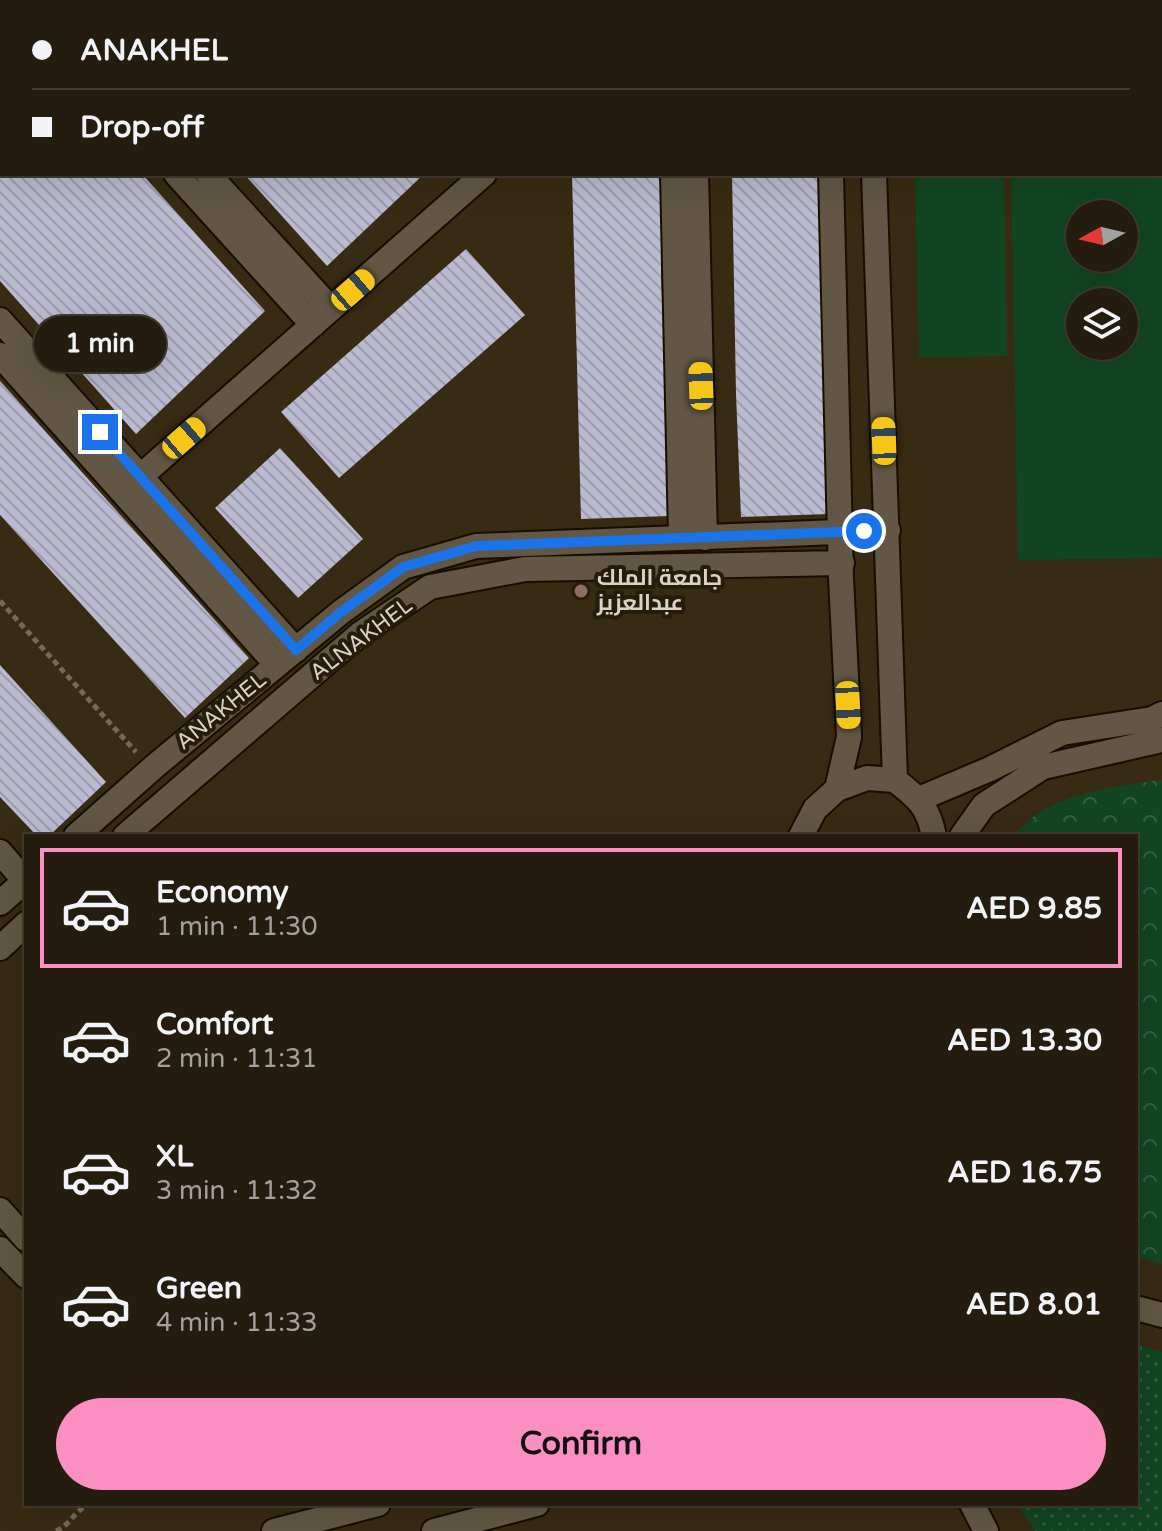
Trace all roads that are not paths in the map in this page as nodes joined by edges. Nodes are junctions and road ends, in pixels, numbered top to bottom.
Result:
1 (178, 176) edge
2 (210, 176) edge
3 (482, 176) edge
4 (673, 176) edge
5 (696, 176) edge
6 (831, 176) edge
7 (874, 176) edge
8 (322, 317) junction
9 (0, 320) edge
10 (0, 355) edge
11 (141, 476) junction
12 (888, 530) junction
13 (841, 532) junction
14 (693, 538) junction
15 (842, 563) junction
16 (286, 657) junction
17 (1162, 714) edge
18 (1162, 740) edge
19 (895, 780) junction
20 (837, 789) junction
21 (919, 799) junction
22 (78, 834) edge
23 (127, 834) edge
24 (802, 834) edge
25 (934, 834) edge
26 (963, 834) edge
27 (0, 852) edge
28 (12, 888) edge
29 (24, 926) edge
30 (0, 948) edge
31 (0, 1210) edge
32 (24, 1237) edge
33 (0, 1249) edge
34 (24, 1274) edge
35 (1138, 1309) edge
36 (1162, 1315) edge
37 (370, 1506) edge
38 (529, 1506) edge
39 (274, 1531) edge
40 (434, 1531) edge

1 - 8 street
2 - 8 street
3 - 8 street
4 - 14 street
5 - 14 street
6 - 13 street
7 - 12 street
8 - 11 street
9 - 11 street
10 - 16 street
11 - 16 street
12 - 13 street, ANAKHEL
12 - 19 street
13 - 14 street, ANAKHEL
13 - 15 street
14 - 16 street, ANAKHEL
15 - 20 street
15 - 23 street, ALNAKHEL
16 - 22 street, ANAKHEL
17 - 21 street
18 - 26 street
19 - 20 street
19 - 21 street
20 - 24 street
21 - 25 street
27 - 28 street
29 - 30 street
31 - 32 street
33 - 34 street
35 - 36 street
37 - 39 street
38 - 40 street

